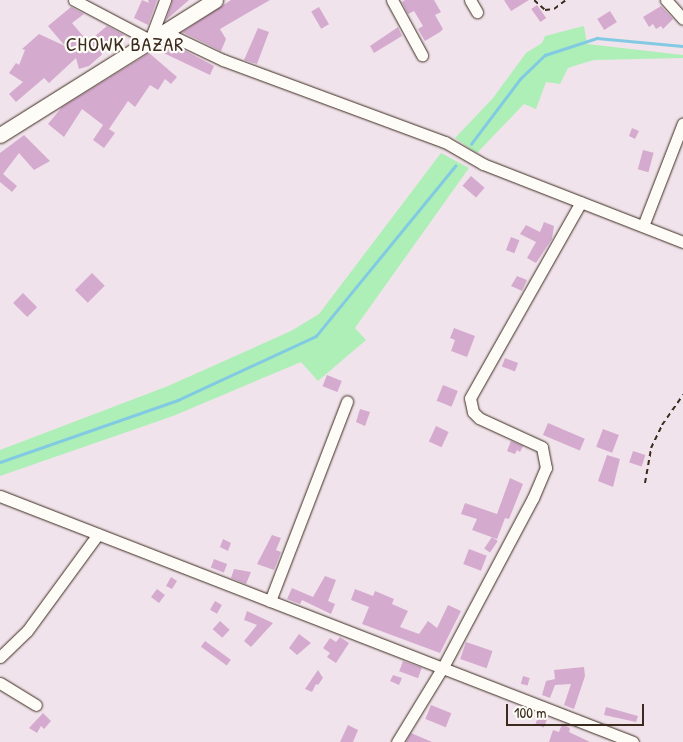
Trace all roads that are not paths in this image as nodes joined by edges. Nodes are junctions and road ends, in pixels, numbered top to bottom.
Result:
1 (74, 0) edge
2 (165, 0) edge
3 (215, 0) edge
4 (392, 0) edge
5 (470, 0) edge
6 (666, 0) edge
7 (477, 12) dead end
8 (683, 19) edge
9 (156, 35) junction
10 (422, 55) dead end
11 (683, 123) edge
12 (0, 135) edge
13 (581, 202) junction
14 (644, 226) junction
15 (683, 242) edge
16 (346, 401) dead end
17 (0, 496) edge
18 (98, 534) junction
19 (270, 601) junction
20 (0, 657) edge
21 (443, 668) junction
22 (0, 683) edge
23 (36, 705) dead end
24 (397, 742) edge
25 (633, 742) edge

1 - 9 street
2 - 9 street
3 - 9 main road
4 - 10 street
5 - 7 street
6 - 8 street
9 - 12 main road
9 - 13 street
11 - 14 street
13 - 14 street
13 - 21 street
14 - 15 street
16 - 19 street
17 - 18 street
18 - 19 street
18 - 20 street
19 - 21 street
21 - 24 street
21 - 25 street
22 - 23 street

